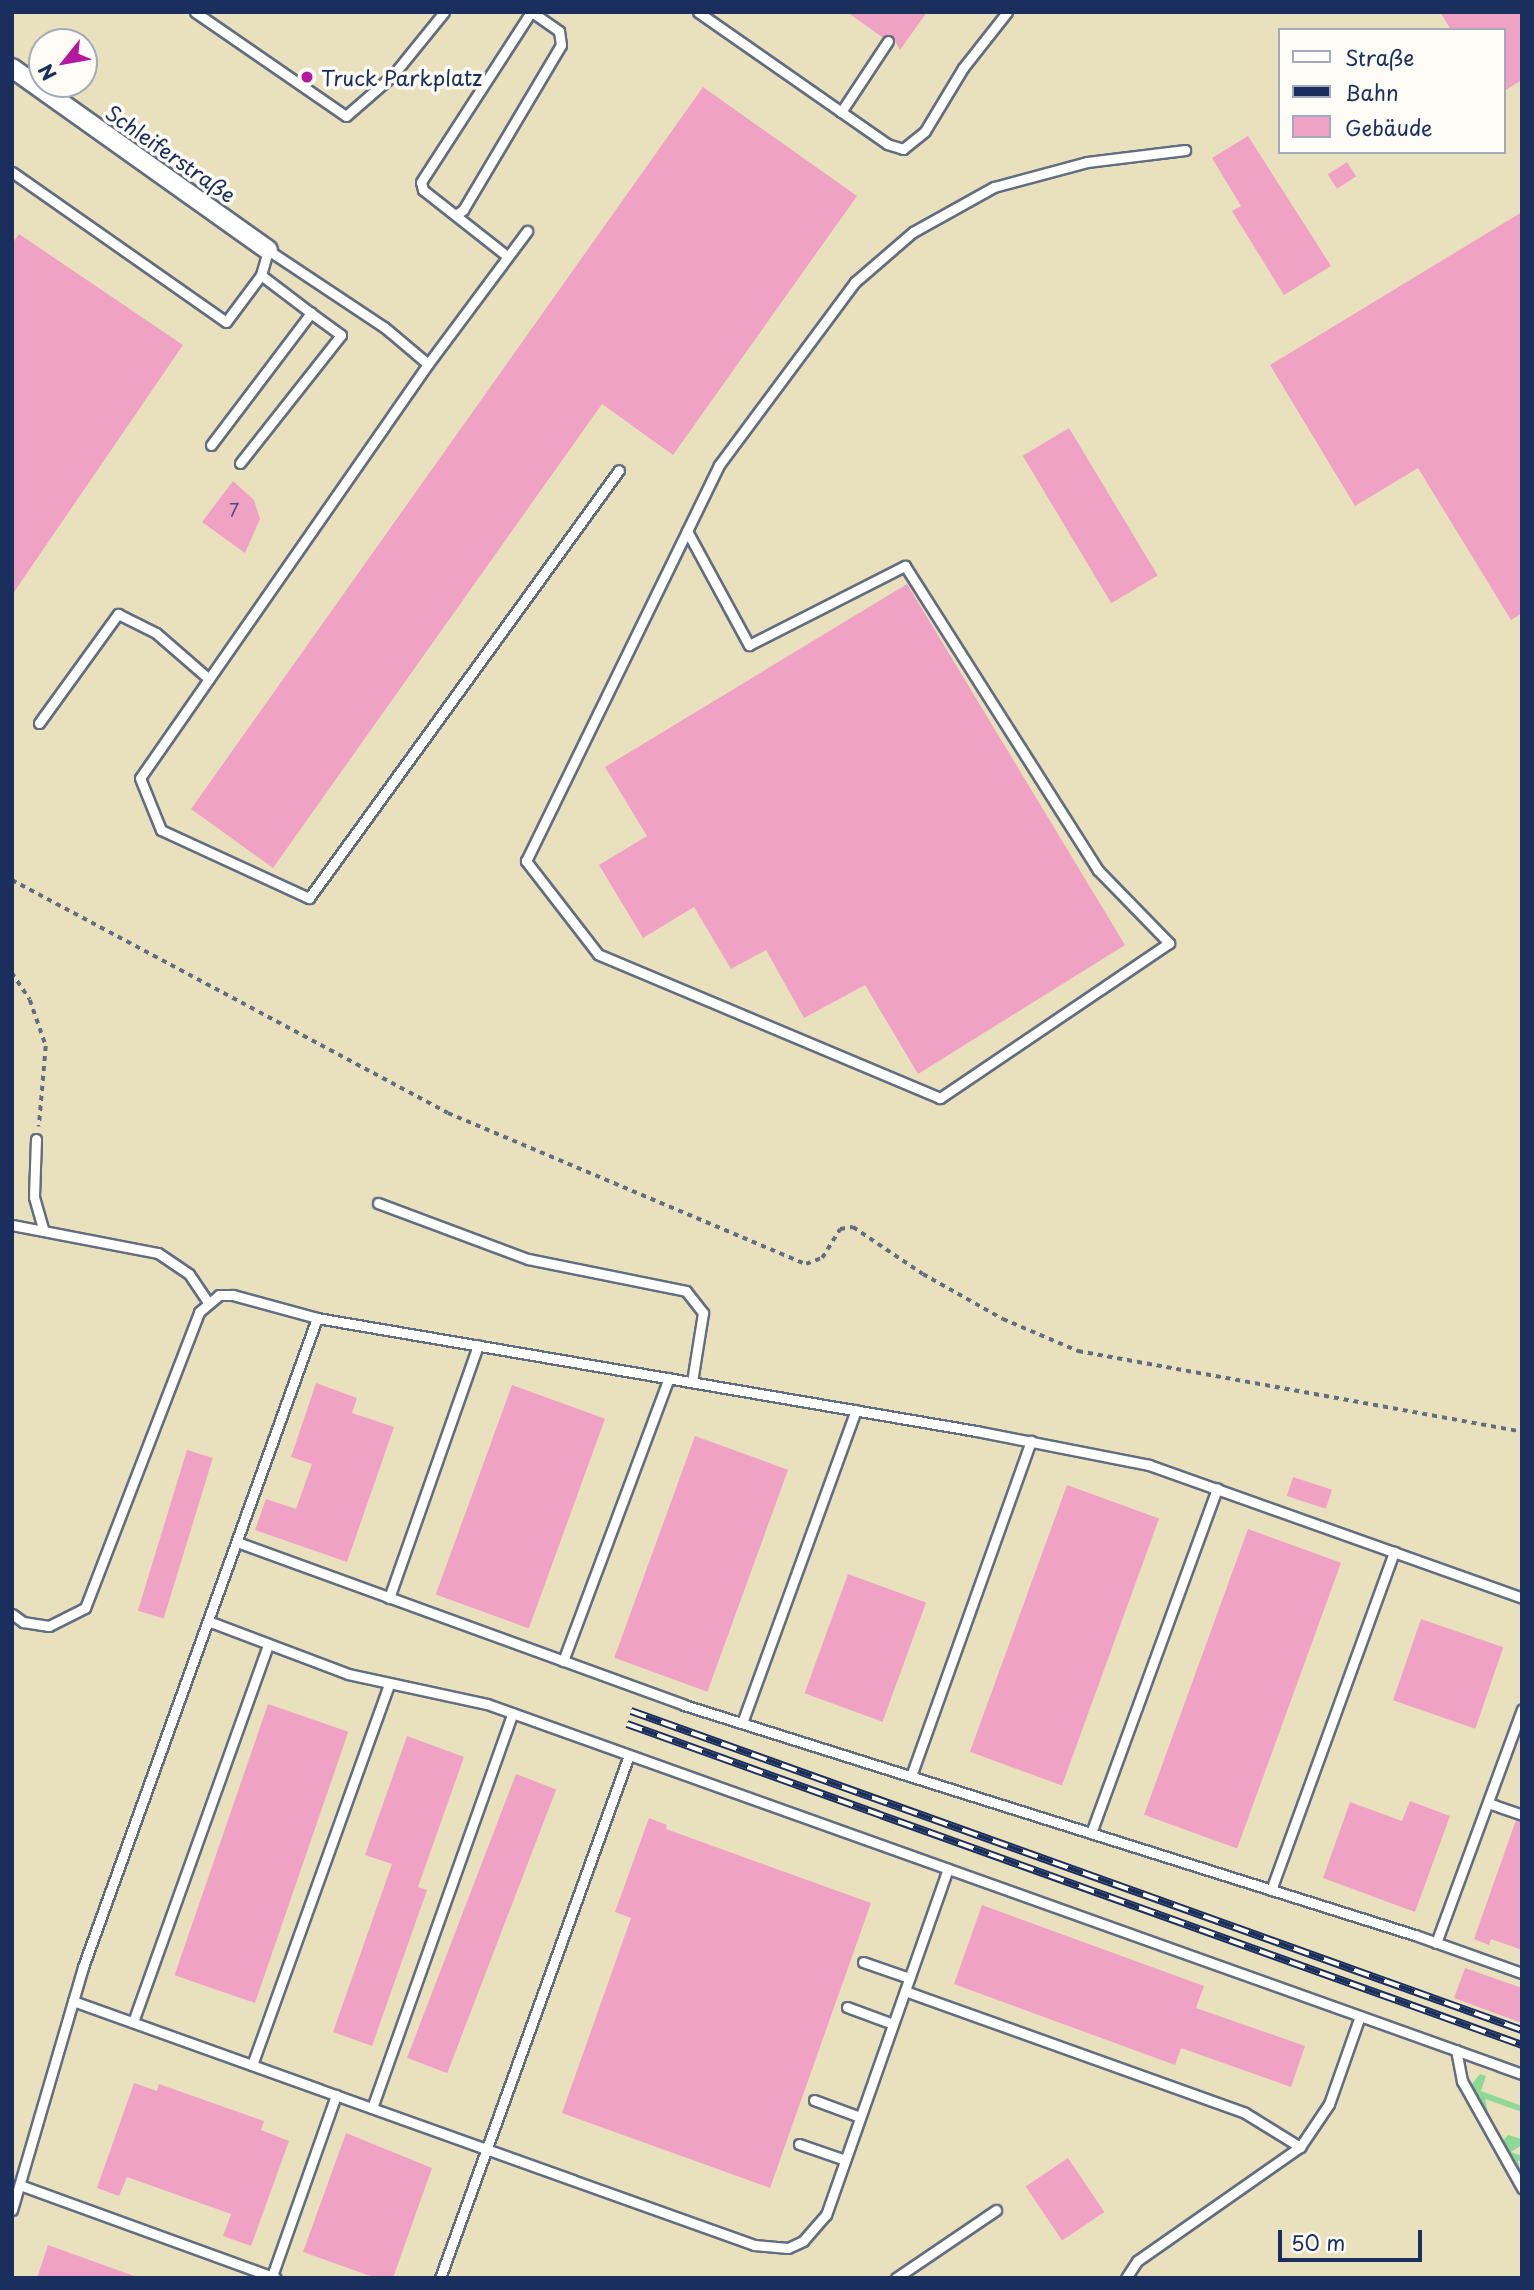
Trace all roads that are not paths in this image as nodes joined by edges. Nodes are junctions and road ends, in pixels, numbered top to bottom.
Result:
1 (195, 12) edge
2 (444, 12) edge
3 (532, 12) edge
4 (698, 12) edge
5 (1007, 12) edge
6 (888, 41) dead end
7 (12, 68) edge
8 (841, 112) junction
9 (1185, 150) dead end
10 (12, 172) edge
11 (456, 215) junction
12 (527, 231) dead end
13 (268, 250) junction
14 (507, 256) junction
15 (261, 275) junction
16 (311, 313) junction
17 (428, 364) junction
18 (211, 445) dead end
19 (240, 463) dead end
20 (619, 470) dead end
21 (687, 531) junction
22 (209, 679) junction
23 (39, 723) dead end
24 (36, 1139) road end
25 (378, 1203) dead end
26 (12, 1225) edge
27 (44, 1231) junction
28 (208, 1302) junction
29 (317, 1318) junction
30 (478, 1345) junction
31 (669, 1378) junction
32 (692, 1382) junction
33 (856, 1410) junction
34 (1031, 1441) junction
35 (1217, 1488) junction
36 (237, 1542) junction
37 (1394, 1552) junction
38 (389, 1598) junction
39 (1522, 1598) edge
40 (12, 1614) edge
41 (208, 1622) junction
42 (268, 1644) junction
43 (563, 1661) junction
44 (390, 1685) junction
45 (1522, 1709) edge
46 (513, 1713) junction
47 (742, 1723) junction
48 (629, 1755) junction
49 (911, 1776) junction
50 (1488, 1802) junction
51 (1522, 1815) edge
52 (1091, 1833) junction
53 (948, 1869) junction
54 (1271, 1890) junction
55 (1436, 1942) junction
56 (863, 1962) dead end
57 (1522, 1973) edge
58 (909, 1978) junction
59 (905, 1991) junction
60 (73, 2001) junction
61 (848, 2007) dead end
62 (1360, 2017) junction
63 (132, 2022) junction
64 (893, 2024) junction
65 (1456, 2050) junction
66 (252, 2065) junction
67 (1522, 2074) edge
68 (336, 2095) junction
69 (814, 2100) dead end
70 (372, 2108) junction
71 (860, 2117) junction
72 (799, 2144) dead end
73 (1300, 2147) junction
74 (486, 2149) junction
75 (845, 2160) junction
76 (20, 2185) junction
77 (1522, 2188) edge
78 (12, 2210) edge
79 (996, 2210) dead end
80 (274, 2277) edge
81 (440, 2278) edge
82 (896, 2278) edge
83 (1126, 2278) edge

1 - 2 lane
3 - 11 lane
3 - 11 lane
4 - 8 lane
5 - 8 lane
6 - 8 lane
7 - 13 street, Schleiferstraße
9 - 21 lane
10 - 15 lane
11 - 14 lane
12 - 14 lane
13 - 15 lane
13 - 17 lane
14 - 17 lane
15 - 16 lane
16 - 18 lane
16 - 19 lane
17 - 22 lane
20 - 22 lane
21 - 21 lane
22 - 23 lane
24 - 27 lane
25 - 32 lane
26 - 27 lane
27 - 28 lane
28 - 29 lane
28 - 40 lane
29 - 30 lane
29 - 36 lane
30 - 31 lane
30 - 38 lane
31 - 32 lane
31 - 43 lane
32 - 33 lane
33 - 34 lane
33 - 47 lane
34 - 35 lane
34 - 49 lane
35 - 37 lane
35 - 52 lane
36 - 38 lane
36 - 41 lane
37 - 39 lane
37 - 54 lane
38 - 43 lane
41 - 42 lane
41 - 60 lane
42 - 44 lane
42 - 63 lane
43 - 47 lane
44 - 46 lane
44 - 66 lane
45 - 50 lane
46 - 48 lane
46 - 70 lane
47 - 49 lane
48 - 53 lane
48 - 74 lane
49 - 52 lane
50 - 51 lane
50 - 55 lane
52 - 54 lane
53 - 58 lane
53 - 62 lane
54 - 55 lane
55 - 57 lane
56 - 58 lane
58 - 59 lane
59 - 64 lane
59 - 73 lane
60 - 63 lane
60 - 76 lane
61 - 64 lane
62 - 65 lane
62 - 73 lane
63 - 66 lane
64 - 71 lane
65 - 67 lane
65 - 77 lane
66 - 68 lane
68 - 70 lane
68 - 80 lane
69 - 71 lane
70 - 74 lane
71 - 75 lane
72 - 75 lane
73 - 83 lane
74 - 75 lane
74 - 81 lane
76 - 78 lane
76 - 80 lane
79 - 82 lane

